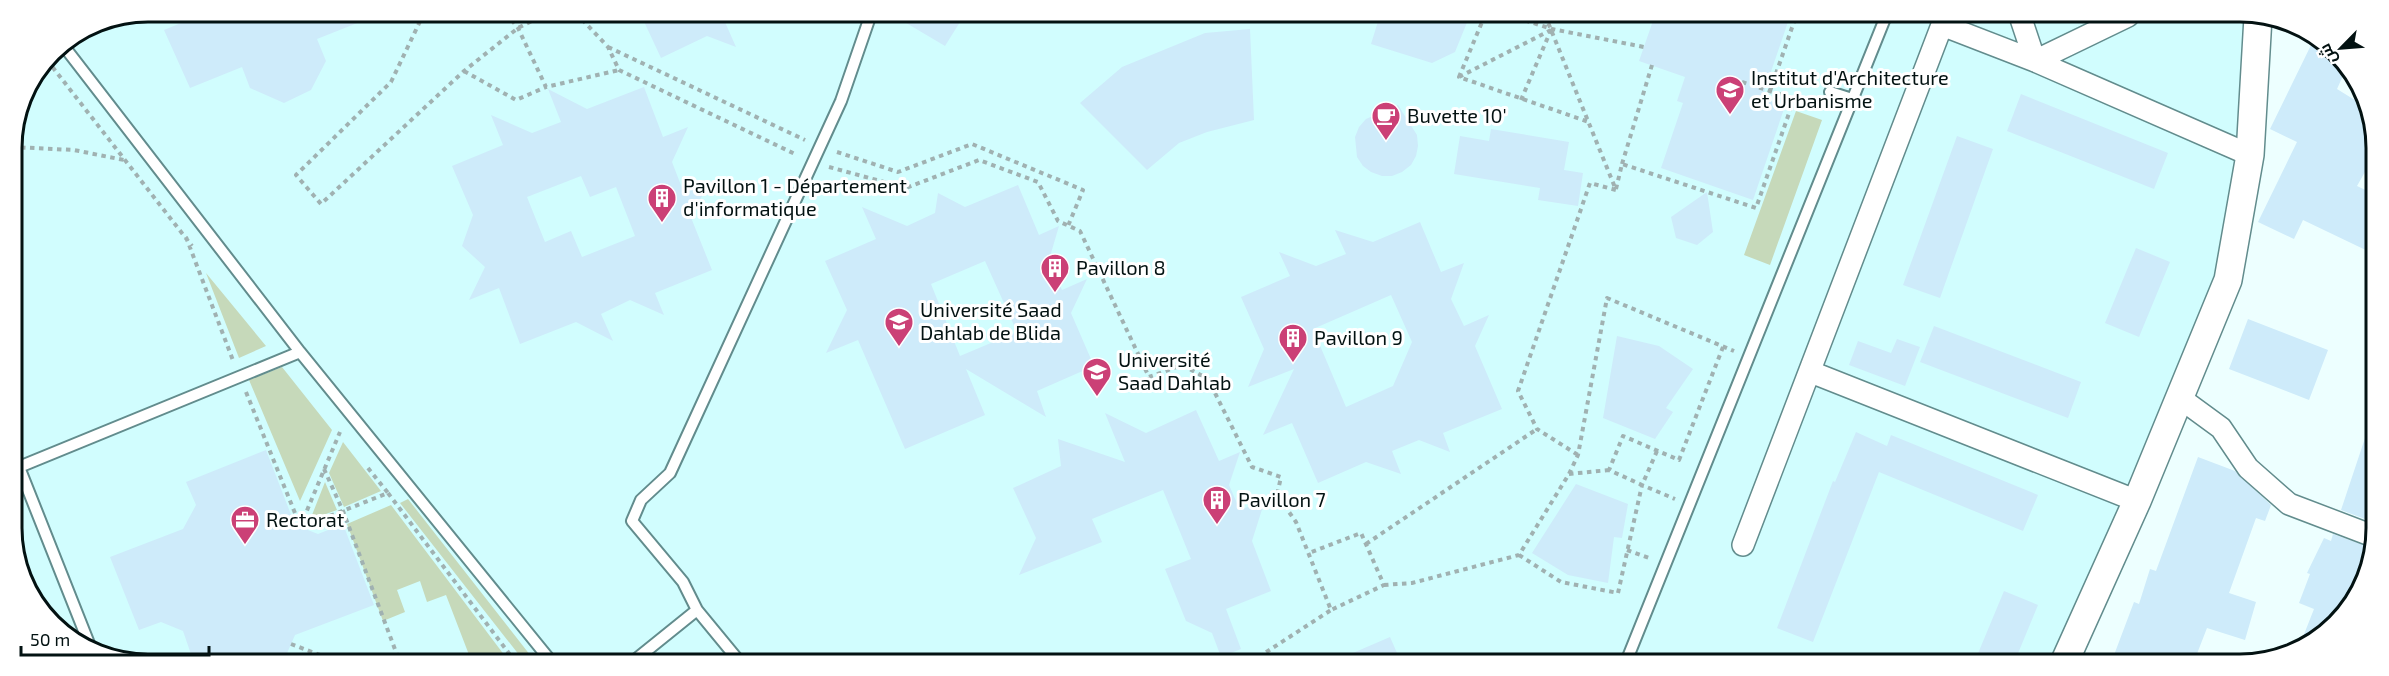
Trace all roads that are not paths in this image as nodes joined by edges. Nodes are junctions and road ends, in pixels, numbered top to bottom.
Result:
1 (868, 22) edge
2 (1884, 22) edge
3 (1943, 22) edge
4 (1948, 22) edge
5 (2022, 22) edge
6 (2116, 22) edge
7 (2258, 24) edge
8 (68, 52) edge
9 (2035, 61) junction
10 (1830, 92) dead end
11 (1852, 99) junction
12 (2250, 155) junction
13 (300, 352) junction
14 (1811, 372) junction
15 (2180, 398) junction
16 (22, 466) edge
17 (22, 472) edge
18 (2137, 501) junction
19 (2366, 533) edge
20 (1743, 545) dead end
21 (697, 610) junction
22 (87, 637) edge
23 (1629, 653) edge
24 (2068, 653) edge
25 (545, 654) edge
26 (643, 654) edge
27 (733, 654) edge

1 - 21 lane
2 - 11 lane
3 - 14 street
4 - 9 street
5 - 9 street
6 - 9 street
7 - 12 street
8 - 13 lane
9 - 12 street
10 - 11 lane
11 - 23 lane
12 - 15 street
13 - 16 lane
13 - 25 lane
14 - 18 street
14 - 20 street
15 - 18 street
15 - 19 street
17 - 22 lane
18 - 24 street
21 - 26 lane
21 - 27 lane

